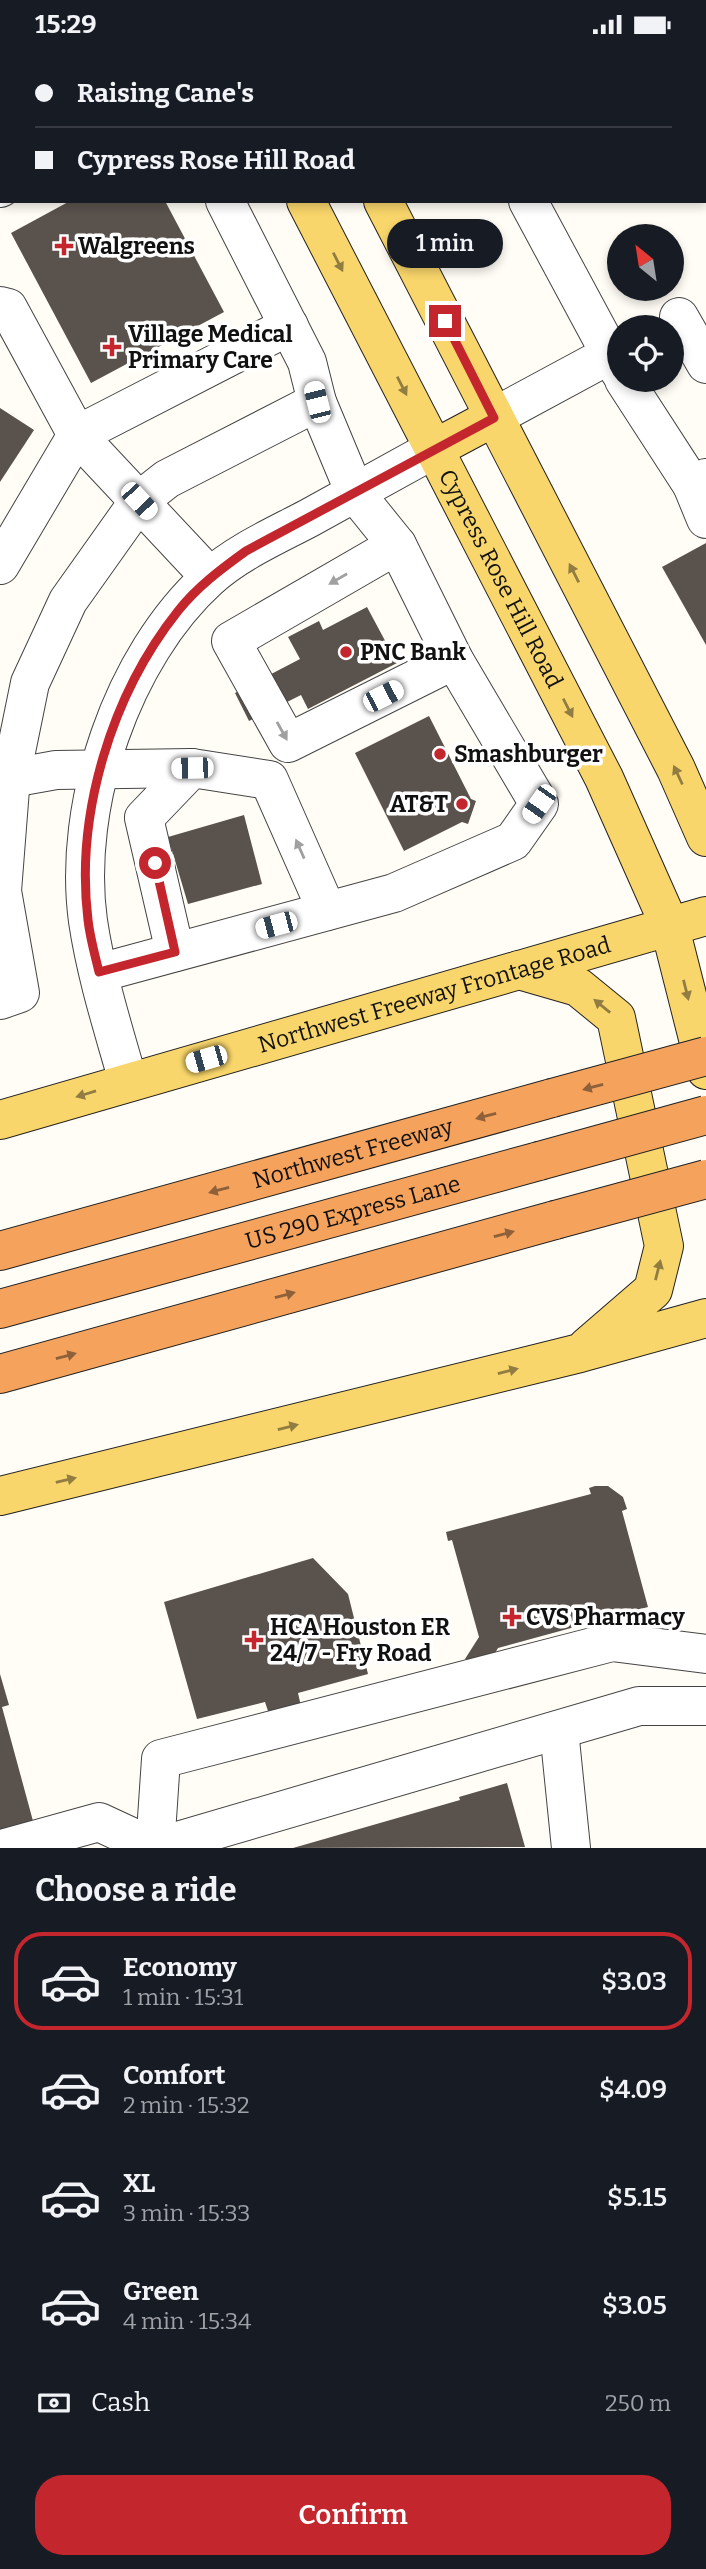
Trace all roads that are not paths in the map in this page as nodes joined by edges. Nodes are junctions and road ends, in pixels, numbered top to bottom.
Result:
1 (226, 203) edge
2 (307, 203) edge
3 (384, 203) edge
4 (529, 203) edge
5 (0, 306) edge
6 (684, 319) edge
7 (289, 326) junction
8 (607, 344) edge
9 (706, 364) edge
10 (607, 369) edge
11 (636, 392) edge
12 (317, 402) junction
13 (494, 418) junction
14 (77, 435) junction
15 (435, 449) junction
16 (355, 493) junction
17 (701, 494) edge
18 (139, 501) junction
19 (397, 545) junction
20 (0, 565) edge
21 (210, 577) junction
22 (454, 660) junction
23 (192, 768) junction
24 (101, 770) junction
25 (6, 778) edge
26 (706, 837) edge
27 (327, 911) junction
28 (706, 916) edge
29 (669, 924) junction
30 (175, 952) junction
31 (519, 970) junction
32 (99, 972) junction
33 (0, 1000) edge
34 (706, 1056) edge
35 (706, 1070) edge
36 (128, 1081) junction
37 (706, 1115) edge
38 (0, 1120) edge
39 (706, 1179) edge
40 (0, 1251) edge
41 (0, 1309) edge
42 (706, 1318) edge
43 (580, 1353) junction
44 (0, 1374) edge
45 (0, 1496) edge
46 (706, 1654) edge
47 (706, 1706) edge
48 (559, 1730) junction
49 (5, 1848) edge
50 (155, 1848) edge
51 (571, 1848) edge

1 - 7 lane
2 -> 15 main road, Cypress Rose Hill Road
3 - 13 main road
4 - 8 lane
5 - 14 lane
6 - 9 lane
7 - 12 lane
7 - 14 lane
10 - 13 lane
11 - 17 lane
12 - 16 lane
12 - 18 lane
13 - 15 main road
26 -> 13 main road
14 - 18 lane
14 - 20 lane
15 - 16 lane
15 -> 29 main road, Cypress Rose Hill Road
16 - 19 lane
16 - 21 lane
18 - 21 lane
18 - 25 lane
19 - 22 lane
19 -> 22 lane
21 - 24 lane
22 - 27 lane
23 - 24 lane
27 -> 23 lane
23 - 30 lane
24 - 25 lane
24 - 32 lane
25 - 33 lane
27 - 30 lane
28 - 29 main road, Northwest Freeway Frontage Road
29 - 31 main road, Northwest Freeway Frontage Road
29 -> 35 main road, Cypress Rose Hill Road
30 - 32 lane
31 - 36 main road, Northwest Freeway Frontage Road
43 -> 31 main road
32 - 36 lane
34 -> 40 highway, Northwest Freeway, bridge
36 -> 38 main road, Northwest Freeway Frontage Road
37 - 41 highway, US 290 Express Lane, bridge
44 -> 39 highway, bridge
42 - 43 main road
45 -> 43 main road
46 - 50 lane
47 - 48 lane
48 - 50 lane
48 - 51 lane
49 - 50 lane

